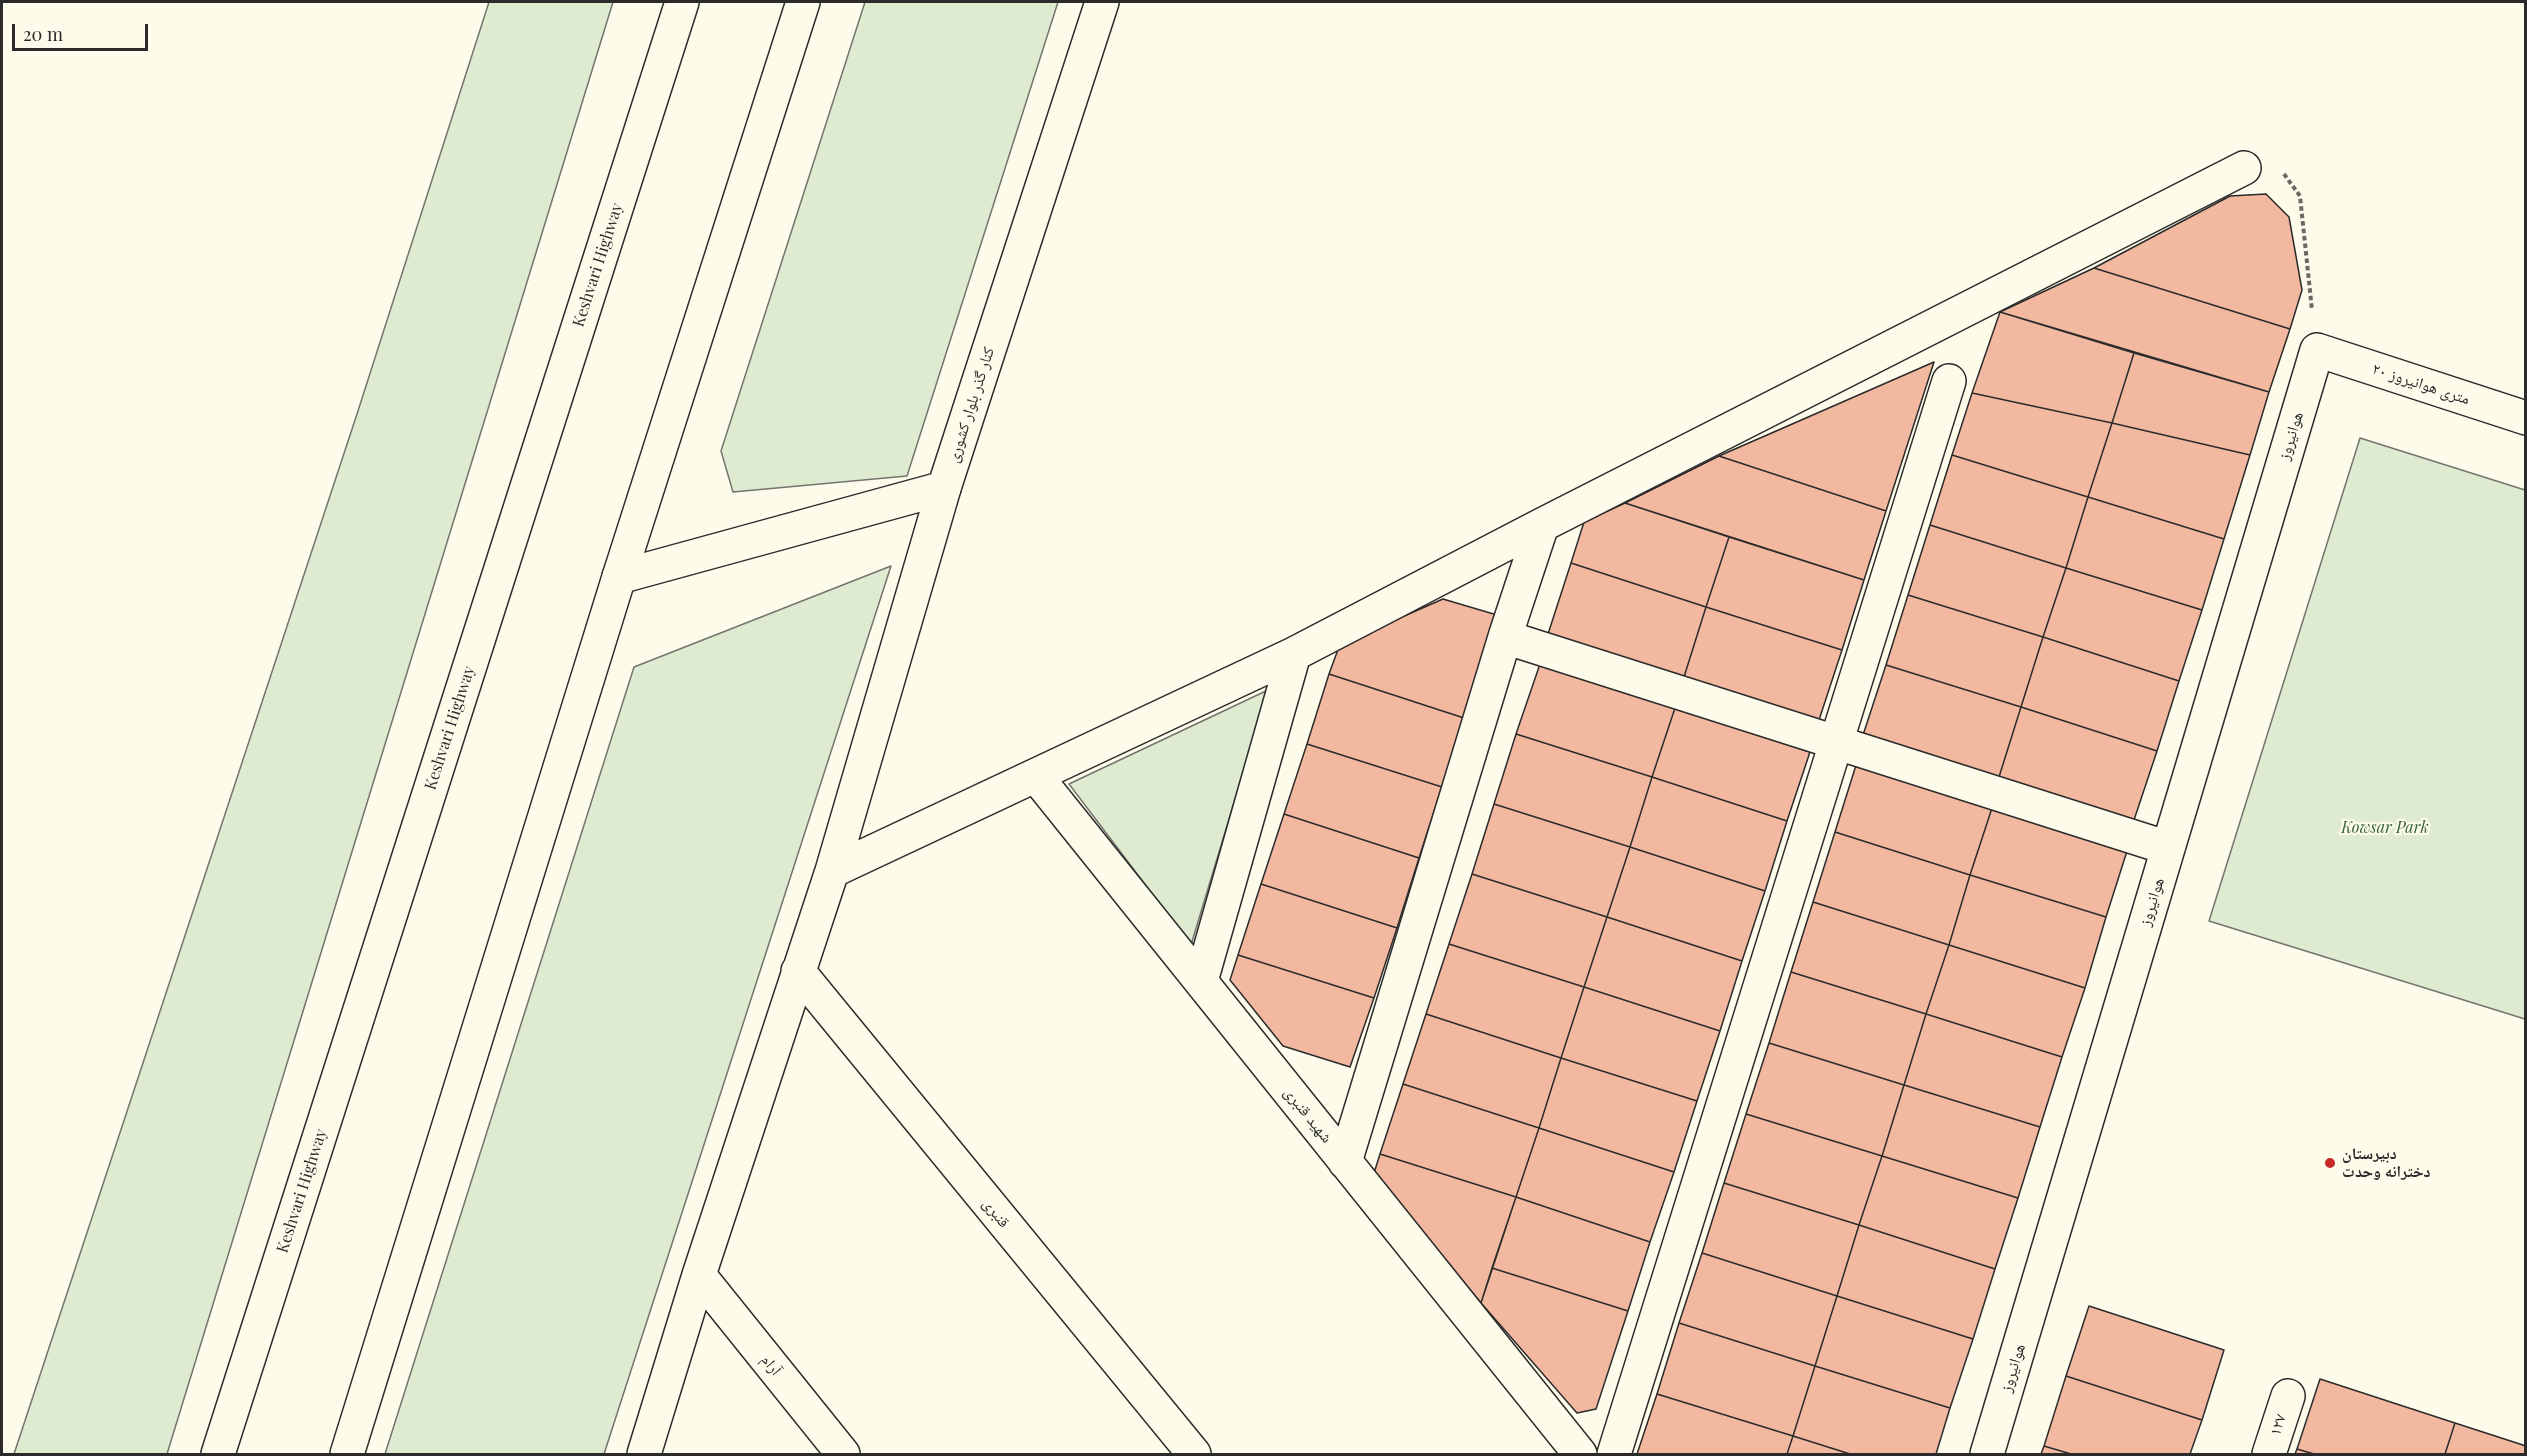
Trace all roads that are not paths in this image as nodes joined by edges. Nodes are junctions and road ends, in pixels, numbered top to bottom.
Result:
1 (682, 2) edge
2 (803, 2) edge
3 (1102, 2) edge
4 (2244, 168) road end
5 (2317, 350) joint
6 (1949, 381) dead end
7 (2526, 418) edge
8 (944, 488) junction
9 (1542, 525) junction
10 (619, 577) junction
11 (1504, 637) junction
12 (1294, 654) junction
13 (1837, 742) junction
14 (1036, 776) junction
15 (2168, 848) junction
16 (831, 871) junction
17 (798, 971) junction
18 (1201, 981) junction
19 (1345, 1162) junction
20 (699, 1275) junction
21 (2288, 1396) dead end
22 (219, 1455) edge
23 (347, 1455) edge
24 (644, 1455) edge
25 (843, 1455) edge
26 (1194, 1455) edge
27 (1580, 1455) edge
28 (1614, 1455) edge
29 (1987, 1455) edge
30 (2269, 1455) edge

1 - 22 main road, Keshvari Highway
2 - 10 main road
3 - 8 main road, کنار گذر بلوار کشوری
4 - 9 main road
5 - 7 main road, ۲۰ متری هوانیروز
5 - 15 main road, هوانیروز
6 - 13 main road
8 - 10 main road
8 - 16 main road, کنار گذر بلوار کشوری
9 - 11 main road
9 - 12 main road
10 - 23 main road
11 - 13 main road
11 - 19 main road
12 - 14 main road
12 - 18 main road
13 - 15 main road
13 - 28 main road
14 - 16 main road
14 - 18 main road, شهید قنبری
15 - 29 main road, هوانیروز
16 - 17 main road, کنار گذر بلوار کشوری
17 - 20 main road, کنار گذر بلوار کشوری
17 - 26 main road, قنبری
18 - 19 main road, شهید قنبری
19 - 27 main road, شهید قنبری
20 - 24 main road, کنار گذر بلوار کشوری
20 - 25 main road, آرام
21 - 30 main road, ۱۲۷

